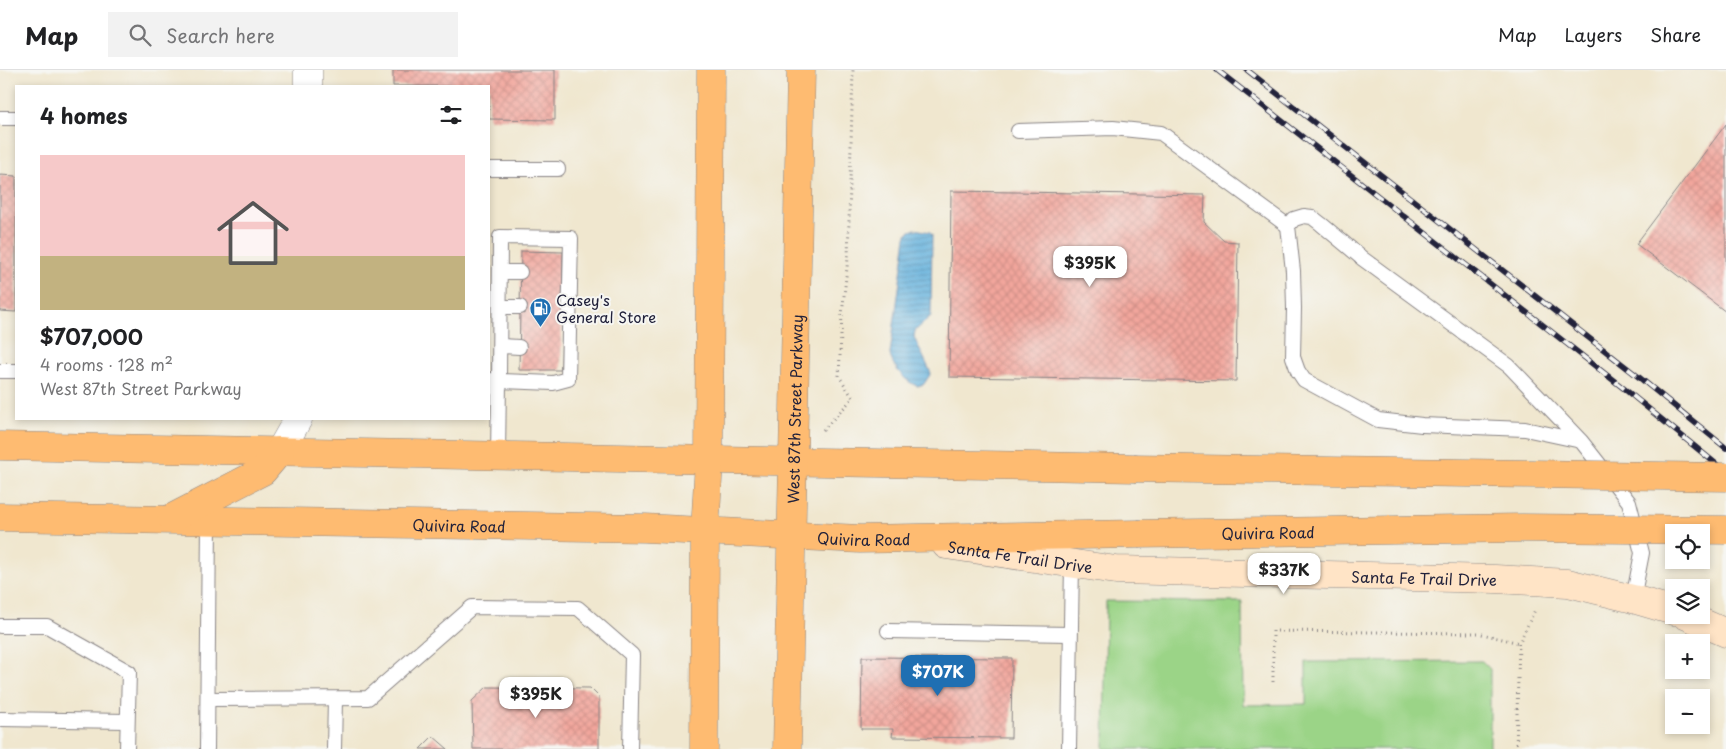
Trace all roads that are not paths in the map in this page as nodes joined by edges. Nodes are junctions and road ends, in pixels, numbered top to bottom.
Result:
1 (308, 70) edge
2 (711, 70) edge
3 (801, 70) edge
4 (308, 85) edge
5 (0, 118) edge
6 (15, 118) edge
7 (1018, 131) dead end
8 (490, 169) edge
9 (558, 169) dead end
10 (1288, 226) junction
11 (494, 236) edge
12 (500, 272) junction
13 (520, 272) dead end
14 (500, 307) junction
15 (520, 307) dead end
16 (500, 346) junction
17 (519, 346) dead end
18 (0, 371) edge
19 (15, 371) edge
20 (494, 381) edge
21 (297, 420) edge
22 (1581, 441) junction
23 (0, 446) edge
24 (280, 451) junction
25 (498, 456) junction
26 (709, 461) junction
27 (793, 461) junction
28 (1726, 477) edge
29 (0, 517) edge
30 (170, 519) junction
31 (209, 520) junction
32 (1726, 530) edge
33 (705, 532) junction
34 (792, 535) junction
35 (903, 539) junction
36 (1072, 563) junction
37 (1633, 598) junction
38 (1665, 609) edge
39 (1707, 624) edge
40 (0, 626) edge
41 (888, 631) dead end
42 (1726, 632) edge
43 (1070, 634) junction
44 (208, 699) junction
45 (335, 699) junction
46 (0, 720) edge
47 (128, 721) junction
48 (127, 749) edge
49 (207, 749) edge
50 (334, 749) edge
51 (630, 749) edge
52 (704, 749) edge
53 (787, 749) edge
54 (1069, 749) edge

1 - 4 street
2 - 26 main road
3 - 27 main road, West 87th Street Parkway
5 - 6 lane
7 - 10 lane
8 - 9 lane
10 - 22 lane
10 - 22 lane
11 - 12 lane
11 - 20 lane
12 - 13 lane
12 - 14 lane
14 - 15 lane
14 - 16 lane
16 - 17 lane
16 - 20 lane
18 - 19 lane
20 - 25 lane
21 - 24 street
22 - 37 lane
23 - 24 main road
24 - 25 main road
24 - 30 main road
25 - 26 main road
26 - 27 main road
26 - 33 main road
27 - 28 main road, bridge
27 - 34 main road, West 87th Street Parkway
29 - 30 main road, Quivira Road
30 - 31 main road, Quivira Road
31 - 33 main road, Quivira Road
31 - 44 lane
32 - 35 main road, Quivira Road, bridge
33 - 34 main road, Quivira Road
33 - 52 main road
34 - 35 main road, Quivira Road
34 - 53 main road, West 87th Street Parkway
35 - 36 main road, Santa Fe Trail Drive
36 - 37 main road, Santa Fe Trail Drive
36 - 43 lane
37 - 38 main road, Santa Fe Trail Drive
39 - 42 main road
40 - 47 lane
41 - 43 lane
43 - 54 lane
44 - 45 lane
44 - 49 lane
45 - 50 lane
45 - 51 lane
46 - 47 lane
47 - 48 lane

